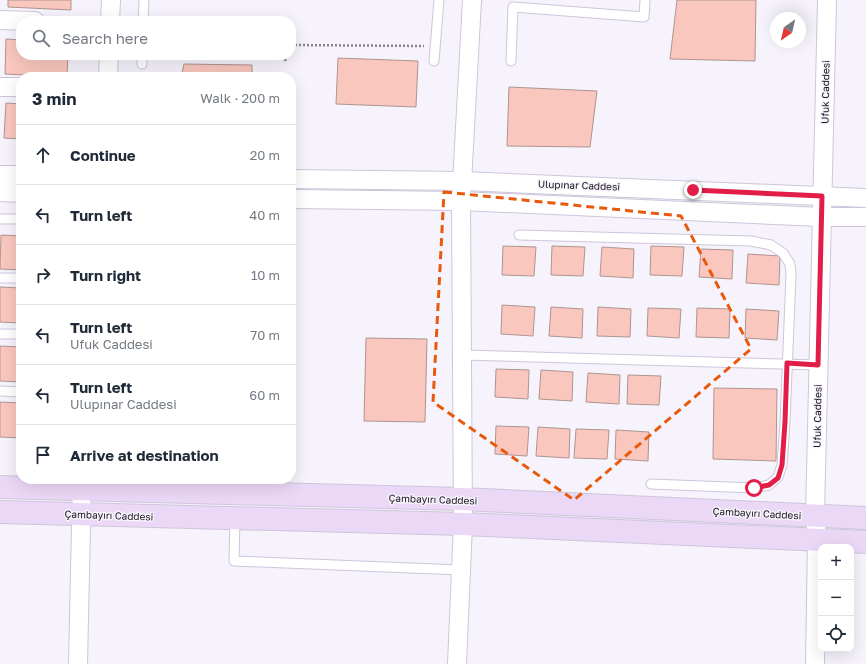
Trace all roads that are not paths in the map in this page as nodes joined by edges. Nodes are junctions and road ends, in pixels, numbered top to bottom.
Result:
1 (111, 0) edge
2 (144, 0) edge
3 (440, 0) edge
4 (472, 0) edge
5 (645, 0) edge
6 (827, 0) edge
7 (110, 16) edge
8 (143, 16) edge
9 (0, 20) edge
10 (16, 20) edge
11 (109, 60) edge
12 (434, 61) dead end
13 (512, 61) dead end
14 (108, 72) edge
15 (0, 87) edge
16 (16, 87) edge
17 (0, 175) edge
18 (16, 175) edge
19 (296, 179) edge
20 (463, 181) junction
21 (0, 192) edge
22 (16, 193) edge
23 (822, 196) junction
24 (866, 198) edge
25 (296, 199) edge
26 (461, 201) junction
27 (821, 217) junction
28 (866, 217) edge
29 (0, 218) edge
30 (16, 219) edge
31 (519, 235) dead end
32 (0, 278) edge
33 (16, 278) edge
34 (0, 334) edge
35 (16, 334) edge
36 (462, 355) junction
37 (787, 363) junction
38 (818, 365) junction
39 (0, 391) edge
40 (16, 392) edge
41 (82, 484) edge
42 (651, 484) dead end
43 (0, 487) edge
44 (462, 499) junction
45 (0, 512) edge
46 (81, 515) junction
47 (815, 515) junction
48 (234, 518) junction
49 (866, 518) edge
50 (463, 524) junction
51 (817, 539) junction
52 (866, 542) edge
53 (461, 570) junction
54 (78, 664) edge
55 (457, 664) edge
56 (815, 664) edge

1 - 7 street
2 - 8 lane
3 - 12 lane
4 - 20 street
5 - 13 lane
6 - 23 street, Ufuk Caddesi
9 - 10 street
11 - 14 street
15 - 16 street
17 - 18 street
19 - 20 street, Ulupınar Caddesi
20 - 23 street, Ulupınar Caddesi
20 - 26 street
21 - 22 street
23 - 24 street, Ulupınar Caddesi
23 - 27 street, Ufuk Caddesi
25 - 26 street, Ulupınar Caddesi
26 - 27 street, Ulupınar Caddesi
26 - 36 street
27 - 28 street, Ulupınar Caddesi
27 - 38 street, Ufuk Caddesi
29 - 30 lane
31 - 37 lane
32 - 33 lane
34 - 35 lane
36 - 37 lane
36 - 44 street
37 - 38 lane
37 - 42 lane
38 - 47 street, Ufuk Caddesi
39 - 40 lane
41 - 43 main road, Çambayırı Caddesi
41 - 44 main road, Çambayırı Caddesi
41 - 46 street
44 - 47 main road, Çambayırı Caddesi
44 - 50 street
45 - 46 main road, Çambayırı Caddesi
46 - 48 main road, Çambayırı Caddesi
46 - 54 street
47 - 49 main road, Çambayırı Caddesi
47 - 51 street, Ufuk Caddesi
48 - 50 main road, Çambayırı Caddesi
48 - 53 lane
50 - 51 main road, Çambayırı Caddesi
50 - 53 street
51 - 52 main road, Çambayırı Caddesi
51 - 56 street, Ufuk Caddesi
53 - 55 street

